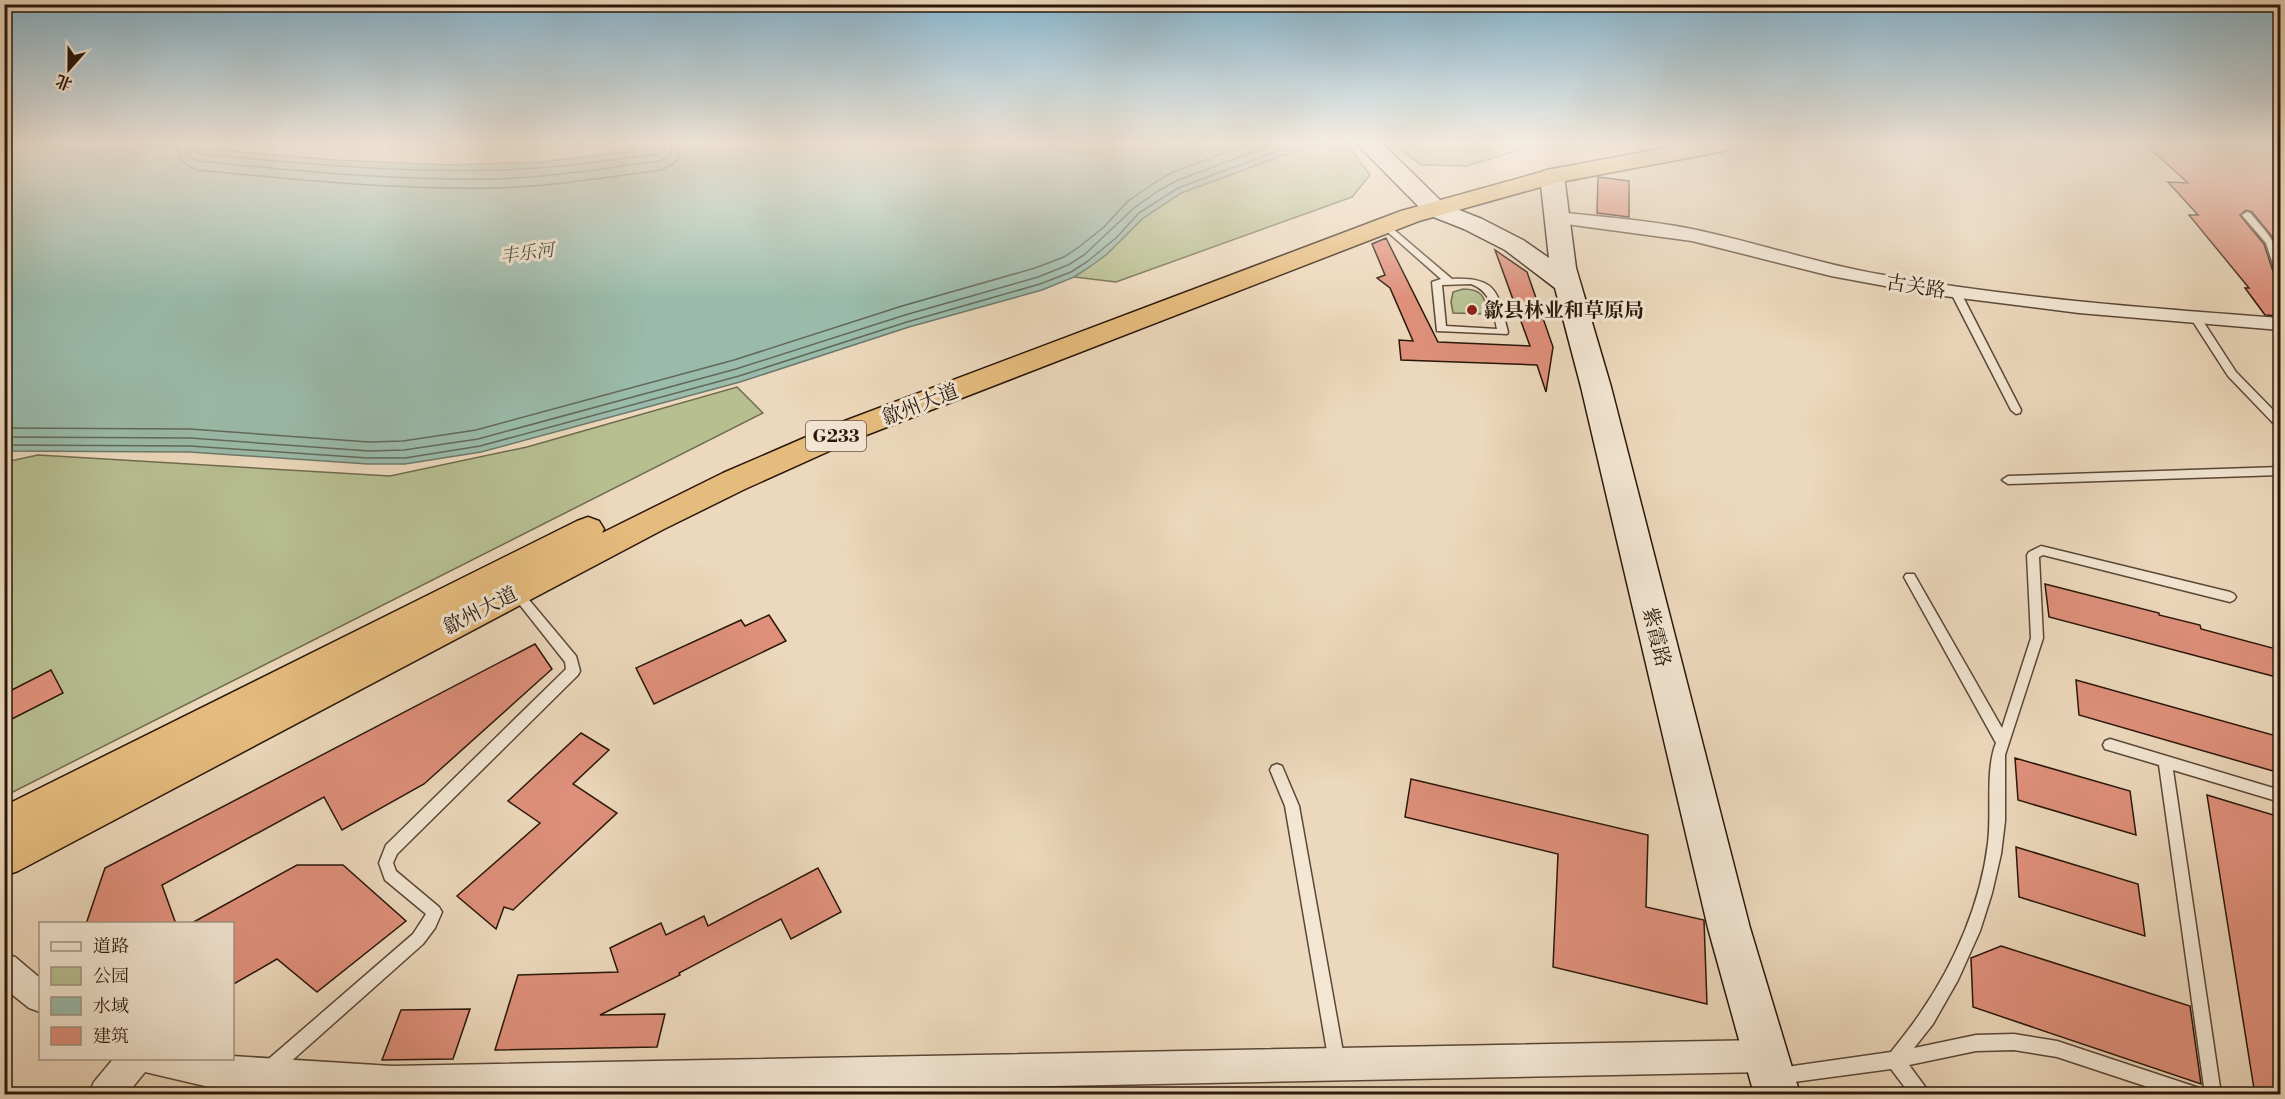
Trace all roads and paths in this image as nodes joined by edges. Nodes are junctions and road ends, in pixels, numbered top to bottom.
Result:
1 (1422, 196) edge
2 (1442, 196) edge
3 (1455, 196) edge
4 (1554, 196) edge
5 (1428, 202) junction
6 (2247, 215) dead end
7 (1557, 218) junction
8 (1385, 225) junction
9 (2280, 270) edge
10 (1449, 281) junction
11 (1567, 284) junction
12 (1956, 292) junction
13 (2195, 317) junction
14 (2280, 324) edge
15 (2016, 411) dead end
16 (2280, 423) edge
17 (2280, 471) edge
18 (2008, 480) dead end
19 (1910, 577) dead end
20 (516, 592) junction
21 (2230, 597) dead end
22 (2003, 743) junction
23 (2110, 745) dead end
24 (2165, 762) junction
25 (1277, 770) dead end
26 (2280, 796) edge
27 (4, 826) edge
28 (4, 858) edge
29 (4, 968) edge
30 (39, 996) edge
31 (135, 1060) edge
32 (156, 1060) edge
33 (1895, 1060) junction
34 (1337, 1064) junction
35 (1771, 1076) edge
36 (256, 1085) edge
37 (602, 1086) edge
38 (428, 1088) edge
39 (106, 1095) edge
40 (1920, 1095) edge
41 (2193, 1095) edge
42 (2213, 1095) edge

1 - 5 street
2 - 5 highway, 歙州大道 / G233
3 - 5 highway, 歙州大道 / G233
4 - 7 street, 紫霞路
5 - 8 highway, 歙州大道 / G233
5 - 11 street
5 - 27 highway, 歙州大道 / G233
6 - 9 lane
7 - 11 street, 紫霞路
7 - 12 street, 古关路
8 - 10 lane
8 - 20 highway, 歙州大道 / G233
10 - 10 lane
11 - 35 street, 紫霞路
12 - 13 street, 古关路
12 - 15 lane
13 - 14 street, 古关路
13 - 16 lane
17 - 18 lane
19 - 22 lane
20 - 28 highway, 歙州大道 / G233
20 - 36 lane
21 - 22 lane
22 - 33 lane
23 - 24 lane
24 - 26 lane
24 - 42 lane
25 - 34 lane
29 - 30 street
31 - 39 street
32 - 36 street
33 - 35 lane
33 - 40 lane
33 - 41 lane
34 - 35 street
34 - 37 street
36 - 38 street
37 - 38 street

